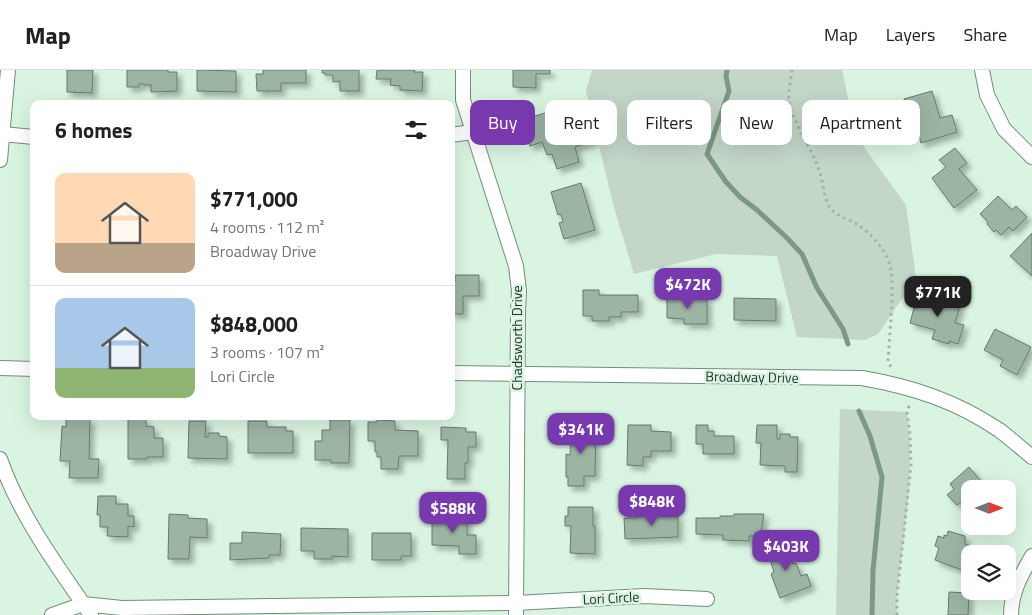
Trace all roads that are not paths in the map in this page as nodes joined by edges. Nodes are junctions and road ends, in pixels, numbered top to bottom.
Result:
1 (8, 70) edge
2 (463, 70) edge
3 (982, 70) edge
4 (470, 125) edge
5 (470, 132) edge
6 (2, 134) junction
7 (455, 134) edge
8 (30, 137) edge
9 (476, 145) edge
10 (1032, 157) edge
11 (0, 160) edge
12 (0, 368) edge
13 (30, 368) edge
14 (455, 373) edge
15 (517, 374) junction
16 (1032, 457) edge
17 (0, 459) edge
18 (1032, 556) edge
19 (707, 599) dead end
20 (87, 609) edge
21 (516, 609) edge
22 (52, 615) edge
23 (1011, 615) edge

1 - 6 street
2 - 4 street, Chadsworth Drive
3 - 10 street
5 - 7 street
6 - 8 street
6 - 11 street
9 - 15 street, Chadsworth Drive
12 - 13 street
14 - 15 street, Broadway Drive
15 - 16 street, Broadway Drive
15 - 21 street, Chadsworth Drive
17 - 20 street
18 - 23 street
19 - 21 street, Lori Circle
20 - 21 street, Lori Circle
20 - 22 street

